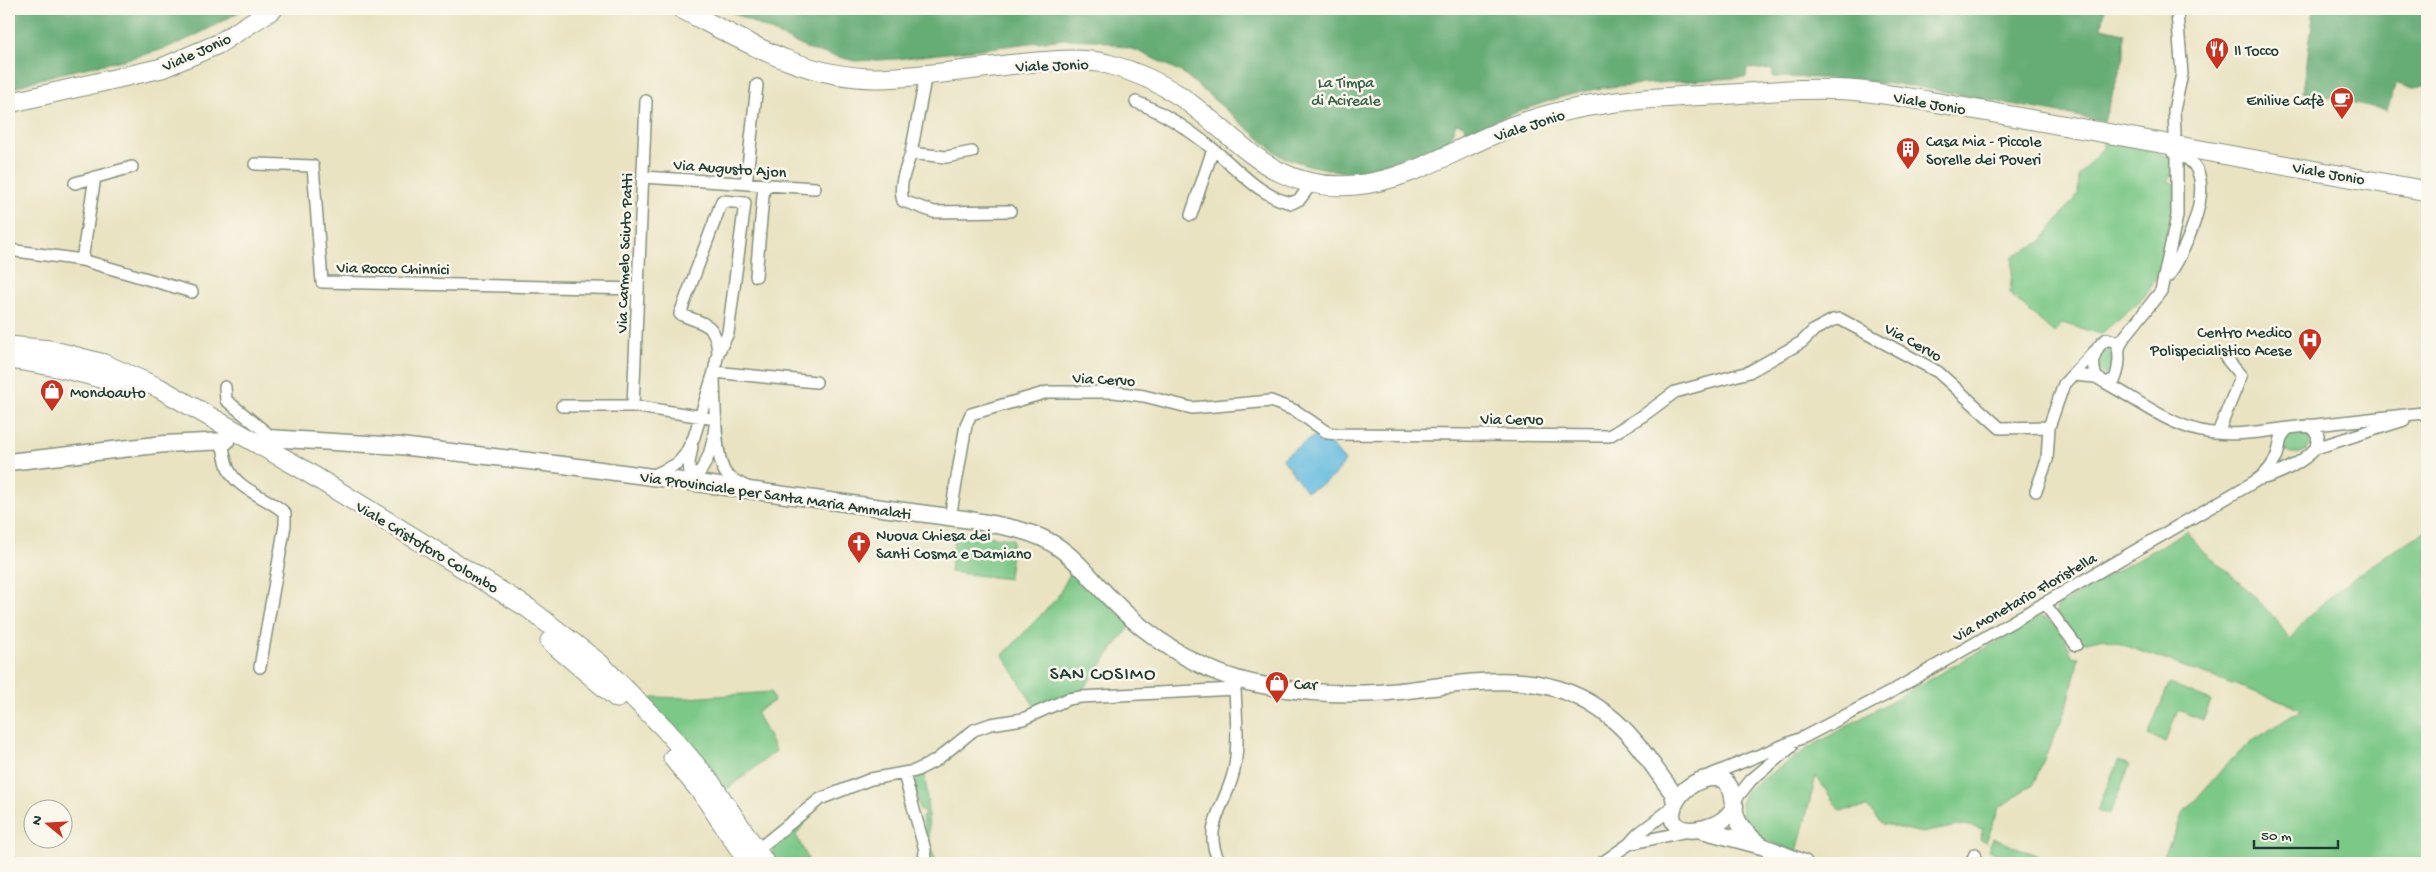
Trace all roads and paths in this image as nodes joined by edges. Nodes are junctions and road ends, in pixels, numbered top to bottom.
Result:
1 (273, 9) edge
2 (682, 9) edge
3 (2177, 13) dead end
4 (926, 74) junction
5 (113, 81) junction
6 (757, 85) dead end
7 (646, 101) dead end
8 (1136, 102) dead end
9 (9, 103) edge
10 (9, 112) edge
11 (2175, 134) dead end
12 (2147, 139) junction
13 (1213, 149) junction
14 (972, 152) dead end
15 (911, 153) junction
16 (2177, 158) dead end
17 (255, 164) dead end
18 (132, 167) dead end
19 (95, 177) junction
20 (643, 177) junction
21 (75, 182) dead end
22 (1312, 183) junction
23 (746, 184) junction
24 (764, 185) junction
25 (814, 188) dead end
26 (2427, 191) edge
27 (1010, 210) dead end
28 (1191, 215) dead end
29 (9, 250) edge
30 (82, 260) junction
31 (756, 276) dead end
32 (638, 289) junction
33 (2161, 291) junction
34 (192, 292) dead end
35 (2136, 321) junction
36 (2107, 339) junction
37 (9, 348) edge
38 (2119, 348) junction
39 (2095, 351) junction
40 (718, 353) junction
41 (2226, 358) dead end
42 (9, 359) edge
43 (714, 372) junction
44 (2118, 372) junction
45 (2073, 375) junction
46 (2101, 380) junction
47 (816, 382) dead end
48 (225, 387) dead end
49 (2133, 397) junction
50 (562, 406) dead end
51 (633, 406) junction
52 (2425, 412) edge
53 (699, 417) junction
54 (716, 420) junction
55 (2309, 425) junction
56 (2049, 427) junction
57 (2289, 428) junction
58 (2259, 432) junction
59 (2218, 434) junction
60 (694, 437) junction
61 (271, 438) joint
62 (224, 441) joint
63 (2279, 448) junction
64 (2316, 448) junction
65 (2303, 458) junction
66 (9, 462) edge
67 (651, 477) junction
68 (2258, 480) junction
69 (691, 482) junction
70 (2036, 491) dead end
71 (755, 492) junction
72 (950, 518) junction
73 (2044, 603) junction
74 (2076, 645) dead end
75 (260, 666) dead end
76 (1237, 684) junction
77 (1804, 737) junction
78 (1652, 765) junction
79 (904, 774) junction
80 (1699, 780) junction
81 (1735, 803) junction
82 (1673, 806) junction
83 (1695, 830) junction
84 (1630, 844) junction
85 (1762, 846) junction
86 (754, 860) edge
87 (924, 863) edge
88 (1220, 863) edge
89 (1602, 863) edge
90 (1804, 863) edge

1 - 5 main road, Viale Jonio
2 - 4 main road, Viale Jonio
3 - 11 street
4 - 15 street
4 - 22 main road, Viale Jonio
5 - 9 main road, Viale Jonio
5 - 10 main road, Viale Jonio
6 - 23 street
7 - 20 street, Via Carmelo Sciuto Patti
8 - 13 street
12 - 22 main road, Viale Jonio
12 - 26 main road, Viale Jonio
12 - 33 street
13 - 22 street
13 - 28 street
14 - 15 street
15 - 27 street
16 - 33 street
17 - 32 street, Via Rocco Chinnici
18 - 19 street
19 - 21 street
19 - 30 street
20 - 23 street, Via Augusto Ajon
20 - 32 street, Via Carmelo Sciuto Patti
23 - 24 street, Via Augusto Ajon
24 - 25 street, Via Augusto Ajon
24 - 31 street
29 - 30 street
30 - 34 street
32 - 51 street, Via Carmelo Sciuto Patti
33 - 35 street
35 - 36 street
35 - 38 street
36 - 38 street
36 - 39 street
37 - 86 main road, Viale Cristoforo Colombo
38 - 44 street
39 - 45 street
39 - 46 street
40 - 40 street
40 - 43 street
41 - 59 street
42 - 86 main road, Viale Cristoforo Colombo
43 - 47 street
43 - 53 street
43 - 54 street
44 - 46 street
44 - 49 street
45 - 46 street
45 - 56 street
46 - 49 street
48 - 61 street
49 - 59 street
50 - 51 street
51 - 53 street
52 - 55 street
52 - 64 street
53 - 54 street
53 - 60 street
54 - 69 street
54 - 71 street
55 - 57 street
55 - 64 street
56 - 70 street
56 - 72 street, Via Cervo
57 - 58 street
57 - 63 street
58 - 59 street
58 - 63 street
60 - 67 street
60 - 69 street
61 - 67 street, Via Provinciale per Santa Maria Ammalati
62 - 66 street
62 - 75 street
63 - 65 street
63 - 68 street
64 - 65 street
65 - 68 street
67 - 69 street, Via Provinciale per Santa Maria Ammalati
68 - 73 street, Via Monetario Floristella
69 - 71 street, Via Provinciale per Santa Maria Ammalati
71 - 72 street, Via Provinciale per Santa Maria Ammalati
72 - 76 street, Via Provinciale per Santa Maria Ammalati
73 - 74 street
73 - 77 street, Via Monetario Floristella
76 - 78 street, Via Provinciale per Santa Maria Ammalati
76 - 79 street
76 - 88 street
77 - 80 street
77 - 81 street
78 - 80 street
78 - 82 street, Via Provinciale per Santa Maria Ammalati
79 - 86 street
79 - 87 street
80 - 81 street
80 - 82 street
81 - 83 street
81 - 85 street
82 - 83 street
82 - 84 street
83 - 84 street
83 - 85 street
84 - 89 street
85 - 90 street

